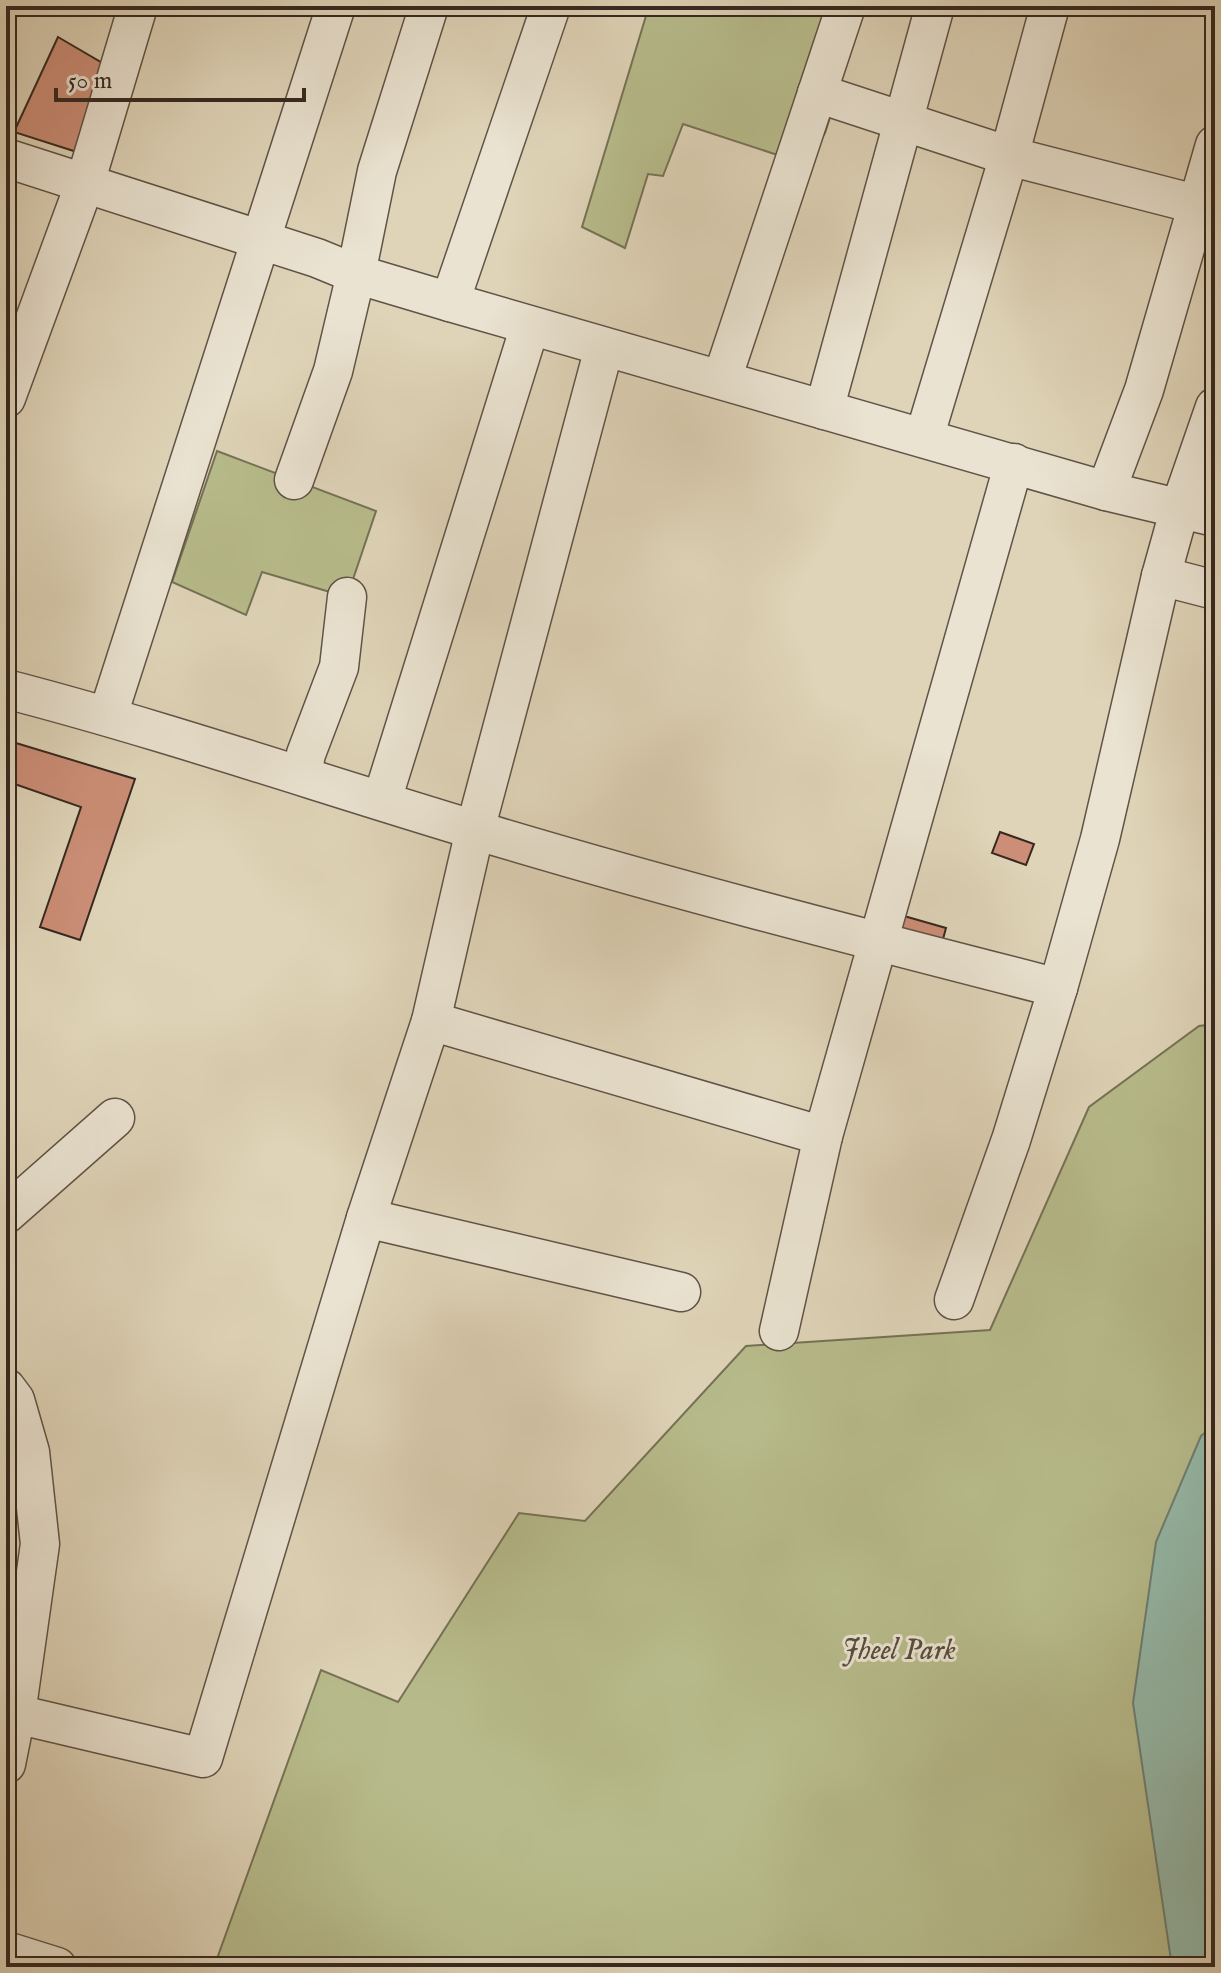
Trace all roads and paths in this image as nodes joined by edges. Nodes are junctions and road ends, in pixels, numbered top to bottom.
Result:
1 (138, 6) edge
2 (336, 6) edge
3 (429, 6) edge
4 (551, 6) edge
5 (846, 6) edge
6 (935, 6) edge
7 (1050, 6) edge
8 (817, 93) junction
9 (903, 122) junction
10 (1215, 145) edge
11 (1009, 156) junction
12 (6, 158) edge
13 (85, 183) junction
14 (1206, 207) edge
15 (262, 241) junction
16 (356, 274) junction
17 (450, 302) junction
18 (530, 326) junction
19 (604, 348) junction
20 (722, 379) junction
21 (6, 398) edge
22 (1215, 407) edge
23 (824, 410) junction
24 (924, 438) junction
25 (1014, 463) junction
26 (294, 480) dead end
27 (1106, 491) junction
28 (1198, 513) edge
29 (1161, 576) junction
30 (1215, 590) edge
31 (347, 597) dead end
32 (6, 689) edge
33 (108, 715) junction
34 (302, 774) junction
35 (382, 800) junction
36 (475, 830) junction
37 (878, 942) junction
38 (1058, 988) junction
39 (431, 1021) junction
40 (115, 1118) dead end
41 (823, 1136) junction
42 (6, 1214) edge
43 (366, 1218) junction
44 (681, 1292) dead end
45 (954, 1300) dead end
46 (779, 1331) dead end
47 (6, 1388) edge
48 (16, 1714) junction
49 (6, 1764) edge
50 (6, 1951) edge
51 (57, 1967) edge

1 - 13 street
2 - 15 street
3 - 16 street
4 - 17 street
5 - 8 street
6 - 9 street
7 - 11 street
8 - 9 street
8 - 20 street
9 - 11 street
9 - 23 street
10 - 14 street
11 - 14 street
11 - 24 street
12 - 13 street
13 - 15 street
13 - 21 street
14 - 27 street
15 - 16 street
15 - 33 street
16 - 17 street
16 - 26 street
17 - 18 street
18 - 19 street
18 - 35 street
19 - 20 street
19 - 36 street
20 - 23 street
22 - 28 street
23 - 24 street
24 - 25 street
25 - 27 street
25 - 37 street
27 - 28 street
28 - 29 street
29 - 30 street
29 - 38 street
31 - 34 street
32 - 33 street
33 - 34 street
34 - 35 street
35 - 36 street
36 - 37 street
36 - 39 street
37 - 38 street
37 - 41 street
38 - 45 street
39 - 41 street
39 - 43 street
40 - 42 street
41 - 46 street
43 - 44 street
43 - 48 street
47 - 48 street
48 - 49 street
50 - 51 street

